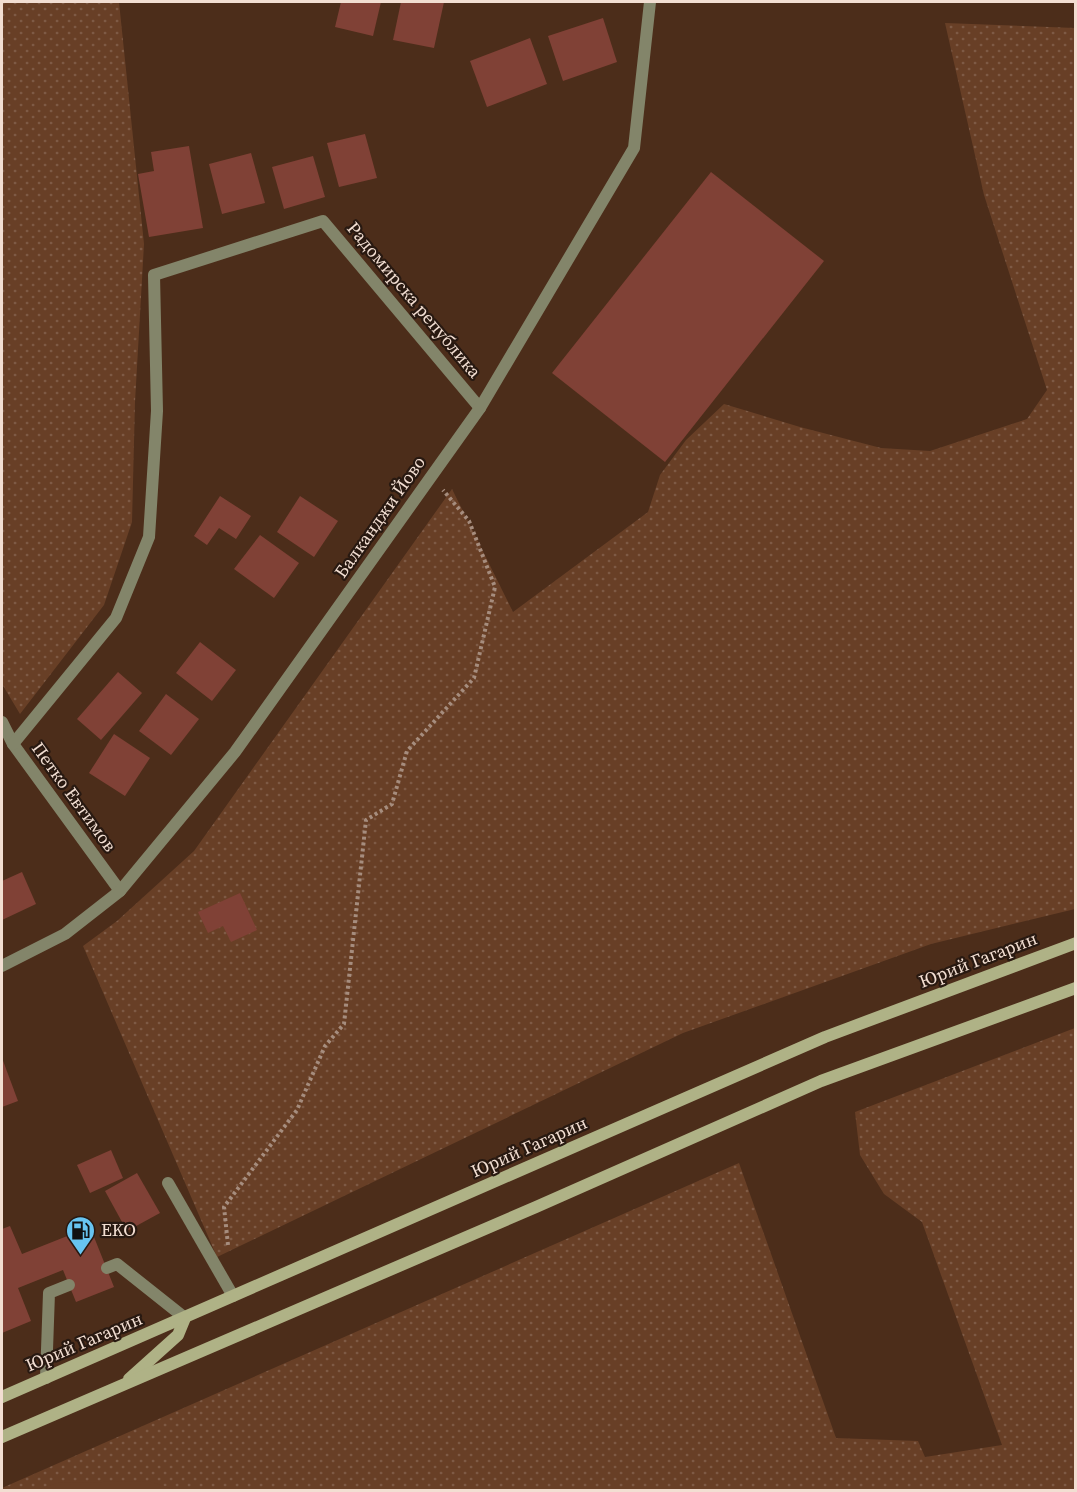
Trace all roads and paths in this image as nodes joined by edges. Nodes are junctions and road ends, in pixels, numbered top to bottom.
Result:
1 (650, 2) edge
2 (480, 408) junction
3 (430, 476) junction
4 (2, 722) edge
5 (13, 744) junction
6 (120, 891) junction
7 (1076, 944) edge
8 (2, 966) edge
9 (1076, 988) edge
10 (168, 1183) dead end
11 (229, 1252) dead end
12 (107, 1268) dead end
13 (69, 1285) dead end
14 (233, 1296) junction
15 (185, 1318) junction
16 (46, 1378) junction
17 (121, 1386) junction
18 (2, 1397) edge
19 (2, 1437) edge

1 - 2 street, Балканджи Йово
2 - 3 street, Балканджи Йово
2 - 5 street, Радомирска република
3 - 6 street, Балканджи Йово
3 - 11 path
4 - 5 street, Петко Евтимов
5 - 6 street, Петко Евтимов
6 - 8 street, Балканджи Йово
7 - 14 street, Юрий Гагарин
9 - 17 street
10 - 14 street
12 - 15 street
13 - 16 street
14 - 15 street, Юрий Гагарин
15 - 16 street, Юрий Гагарин
15 - 17 street
16 - 18 street, Юрий Гагарин
17 - 19 street

